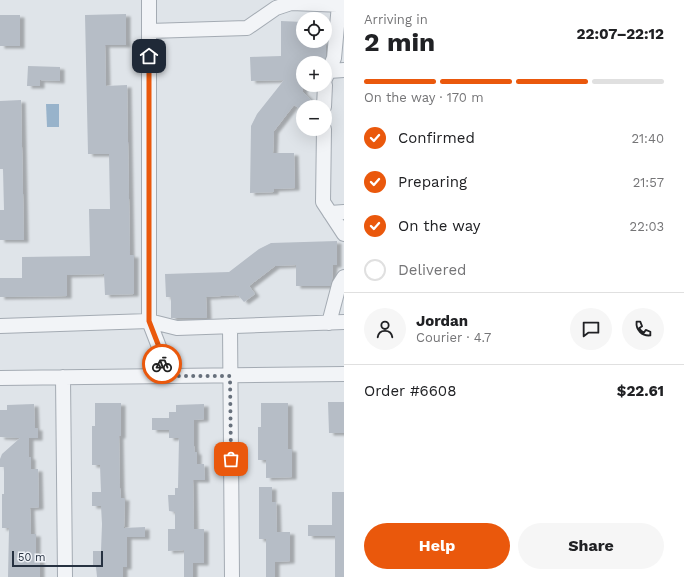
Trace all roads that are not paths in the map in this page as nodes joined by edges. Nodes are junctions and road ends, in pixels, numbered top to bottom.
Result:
1 (149, 0) edge
2 (341, 3) edge
3 (149, 31) junction
4 (332, 63) edge
5 (344, 70) edge
6 (332, 74) edge
7 (324, 136) edge
8 (330, 212) junction
9 (344, 212) edge
10 (344, 234) edge
11 (344, 277) edge
12 (149, 321) junction
13 (344, 322) edge
14 (330, 323) junction
15 (0, 326) edge
16 (230, 326) junction
17 (344, 374) edge
18 (162, 376) junction
19 (230, 376) junction
20 (63, 377) junction
21 (0, 378) edge
22 (66, 577) edge
23 (232, 577) edge

1 - 3 street
2 - 3 street
2 - 4 street
3 - 12 street
5 - 6 street
7 - 8 street
8 - 9 street
8 - 10 street
11 - 14 street
12 - 15 street
12 - 16 street
12 - 18 street
13 - 14 street
14 - 16 street
16 - 19 street
17 - 19 street
18 - 19 street
18 - 20 street
19 - 23 street
20 - 21 street
20 - 22 street

